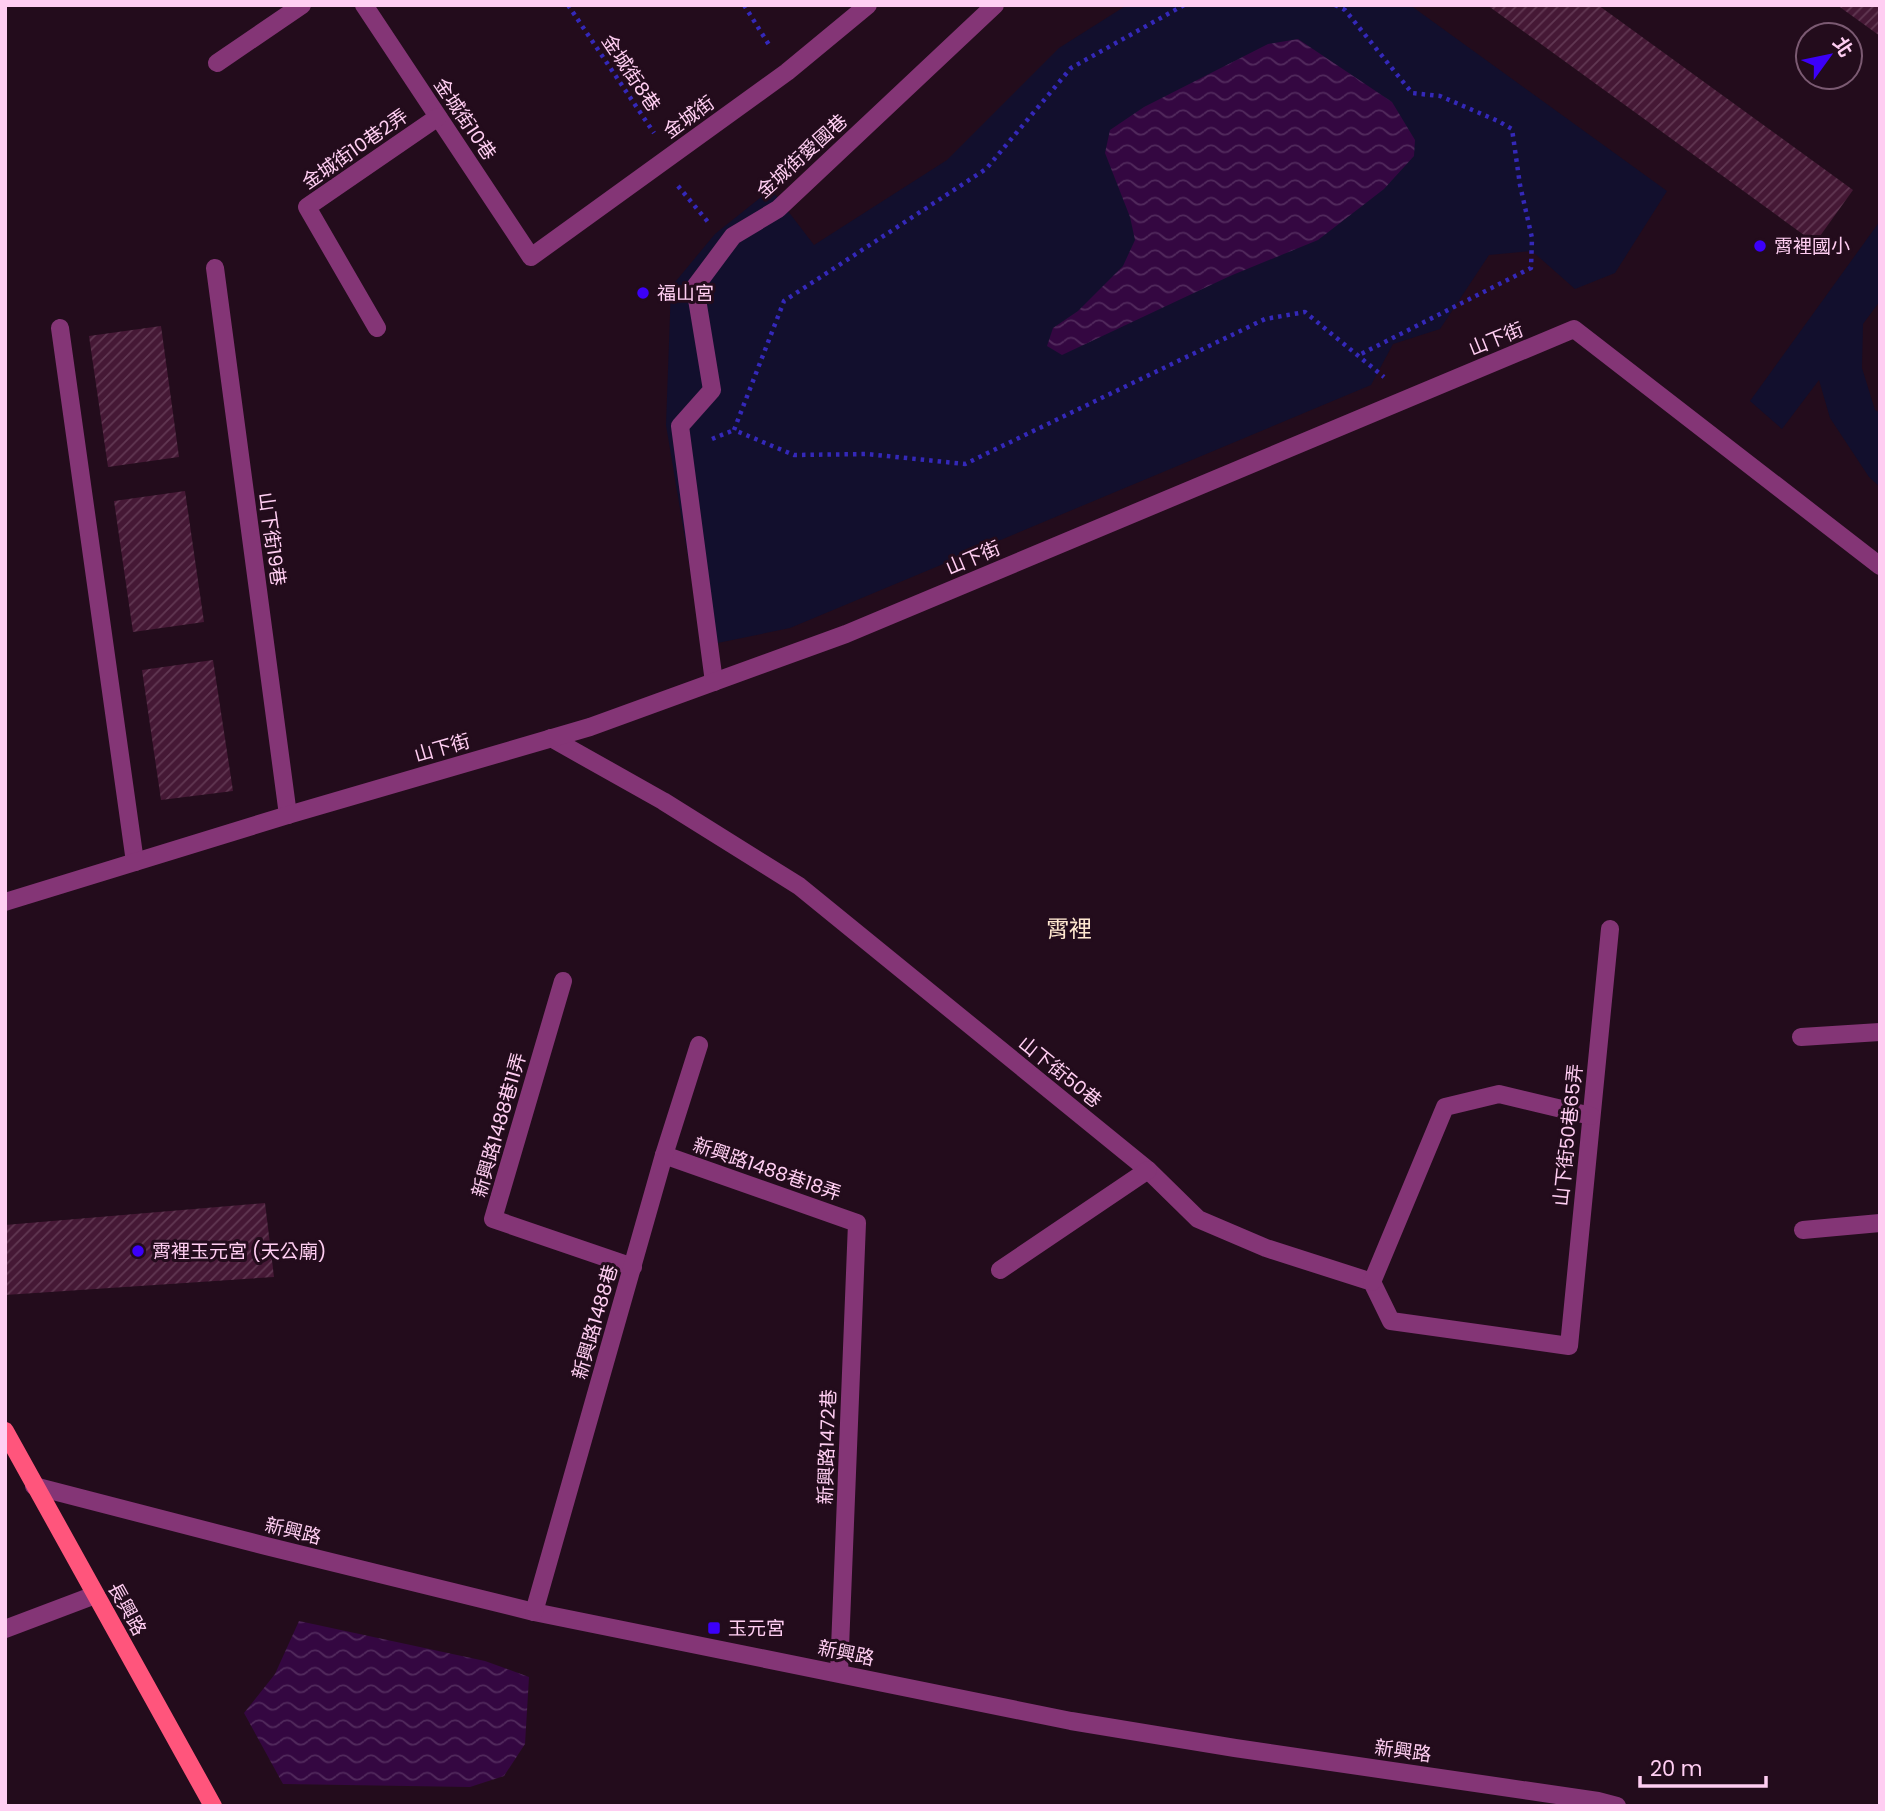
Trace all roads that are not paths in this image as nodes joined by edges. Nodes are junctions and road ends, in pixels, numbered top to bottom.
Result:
1 (302, 5) edge
2 (364, 5) edge
3 (868, 5) edge
4 (995, 5) edge
5 (216, 63) dead end
6 (438, 117) junction
7 (531, 257) joint
8 (215, 268) dead end
9 (60, 328) dead end
10 (377, 328) dead end
11 (1880, 566) edge
12 (714, 682) junction
13 (551, 738) junction
14 (288, 815) junction
15 (135, 862) junction
16 (5, 902) edge
17 (1610, 929) dead end
18 (563, 981) dead end
19 (1880, 1032) edge
20 (1801, 1037) dead end
21 (699, 1045) dead end
22 (1591, 1116) junction
23 (664, 1155) junction
24 (1149, 1170) junction
25 (857, 1223) joint
26 (1880, 1223) edge
27 (1803, 1230) dead end
28 (633, 1266) junction
29 (1000, 1270) dead end
30 (1372, 1282) junction
31 (5, 1432) edge
32 (34, 1486) junction
33 (95, 1595) junction
34 (534, 1612) junction
35 (5, 1629) edge
36 (839, 1673) junction
37 (213, 1806) edge
38 (1617, 1806) edge

1 - 5 street
2 - 6 street, 金城街10巷
3 - 7 street, 金城街
4 - 12 street, 金城街愛國巷
6 - 7 street, 金城街10巷
6 - 10 street, 金城街10巷2弄
8 - 14 street, 山下街19巷
9 - 15 street
11 - 12 street, 山下街
12 - 13 street, 山下街
13 - 14 street, 山下街
13 - 24 street, 山下街50巷
14 - 15 street, 山下街
15 - 16 street, 山下街
17 - 22 street, 山下街50巷65弄
18 - 28 street, 新興路1488巷11弄
19 - 20 street
21 - 23 street, 新興路1488巷
22 - 30 street
22 - 30 street, 山下街50巷65弄
23 - 25 street, 新興路1488巷18弄
23 - 28 street, 新興路1488巷
24 - 29 street
24 - 30 street, 山下街50巷
25 - 36 street, 新興路1472巷
26 - 27 street
28 - 34 street, 新興路1488巷
31 - 32 main road, 長興路
32 - 33 main road, 長興路
32 - 34 street, 新興路
33 - 35 street
33 - 37 main road, 長興路
34 - 36 street, 新興路
36 - 38 street, 新興路

